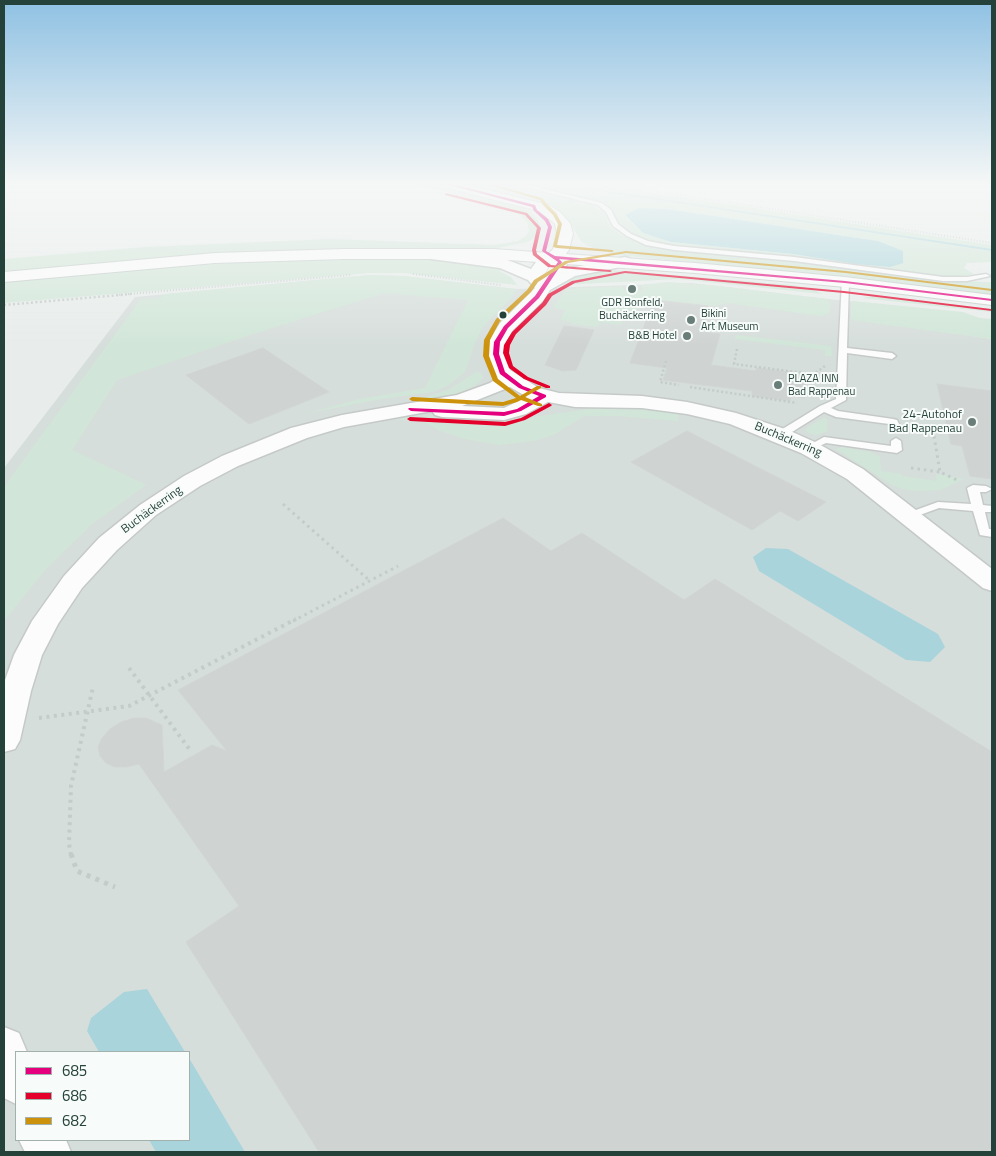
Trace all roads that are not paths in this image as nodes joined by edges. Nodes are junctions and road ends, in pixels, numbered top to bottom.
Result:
1 (539, 238) edge
2 (547, 238) edge
3 (564, 238) edge
4 (570, 238) edge
5 (635, 238) edge
6 (398, 253) junction
7 (494, 254) junction
8 (554, 257) junction
9 (625, 262) junction
10 (986, 276) dead end
11 (4, 278) edge
12 (844, 282) junction
13 (539, 283) junction
14 (992, 300) edge
15 (842, 350) junction
16 (892, 356) dead end
17 (509, 379) junction
18 (544, 396) junction
19 (822, 408) junction
20 (411, 410) junction
21 (898, 424) road end
22 (780, 435) junction
23 (896, 441) dead end
24 (810, 448) junction
25 (975, 497) junction
26 (988, 508) edge
27 (908, 516) junction
28 (992, 533) edge
29 (992, 582) edge
30 (4, 740) edge
31 (4, 1048) edge
32 (15, 1079) edge

1 - 7 main road
2 - 8 main road
3 - 8 main road
4 - 9 main road
5 - 10 lane
6 - 7 main road
6 - 11 main road
6 - 13 street
7 - 8 main road
8 - 9 main road
8 - 13 street
9 - 12 main road
9 - 13 street
12 - 14 main road
12 - 15 lane
13 - 17 street
15 - 16 lane
15 - 19 lane
17 - 18 street, Buchäckerring
17 - 20 street, Buchäckerring
18 - 20 street, Buchäckerring
18 - 22 street, Buchäckerring
19 - 21 lane
19 - 22 lane
20 - 30 street, Buchäckerring
22 - 24 street, Buchäckerring
23 - 24 lane
24 - 27 street, Buchäckerring
25 - 26 lane
25 - 26 lane
25 - 27 lane
26 - 28 lane
27 - 29 street, Buchäckerring
31 - 32 street

